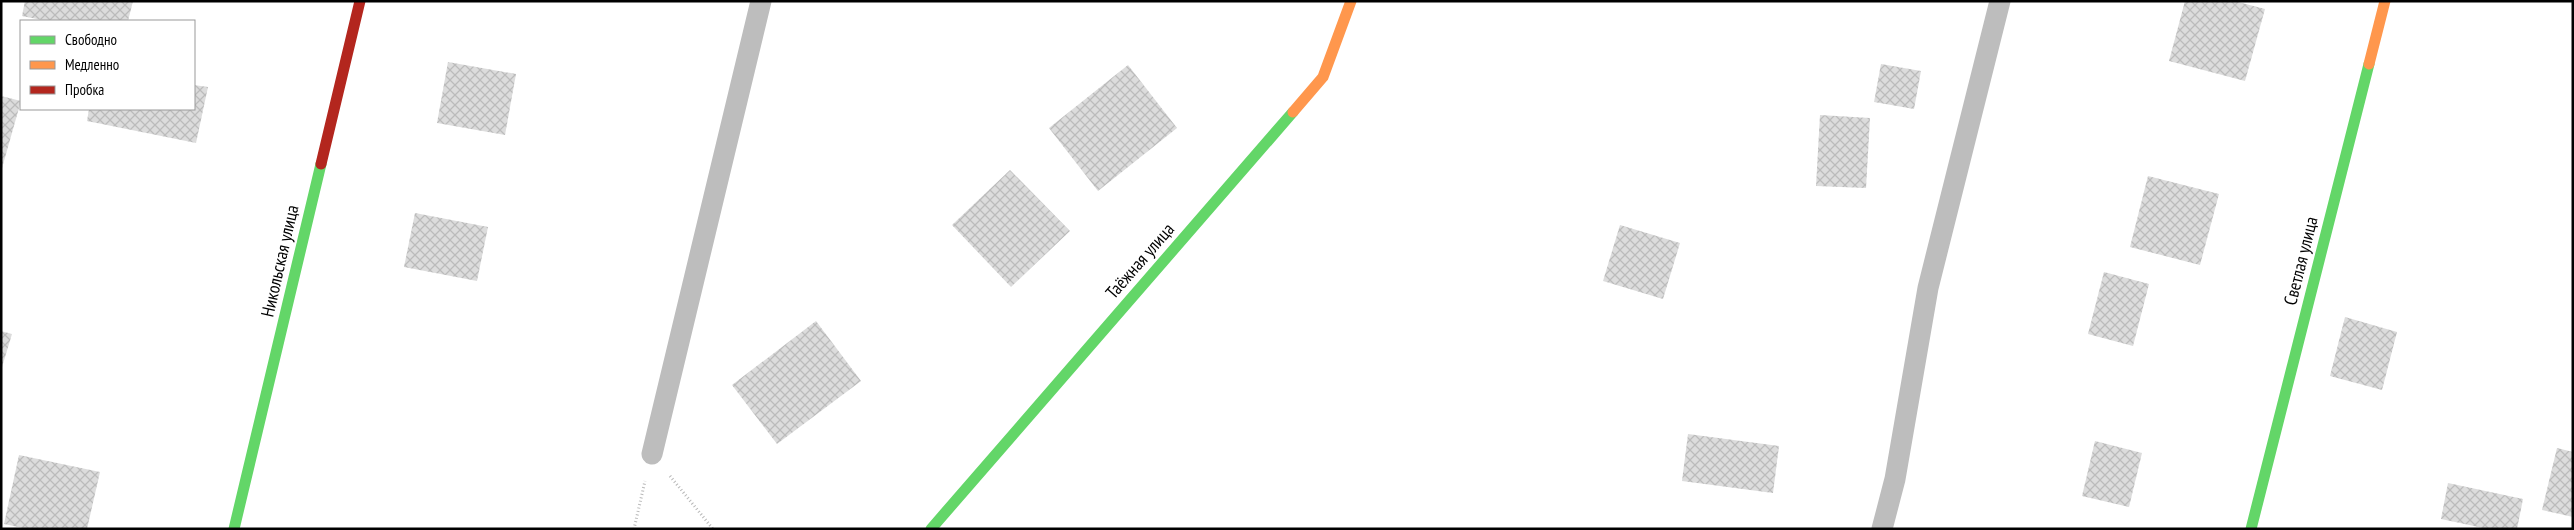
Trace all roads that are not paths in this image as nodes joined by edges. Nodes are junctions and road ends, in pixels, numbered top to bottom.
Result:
1 (360, 1) edge
2 (761, 1) edge
3 (1351, 1) edge
4 (2000, 1) edge
5 (2385, 1) edge
6 (652, 454) road end
7 (234, 529) edge
8 (931, 529) edge
9 (1882, 529) edge
10 (2251, 529) edge

1 - 7 street, Никольская улица
2 - 6 lane
3 - 8 street, Таёжная улица
4 - 9 lane
5 - 10 street, Светлая улица

